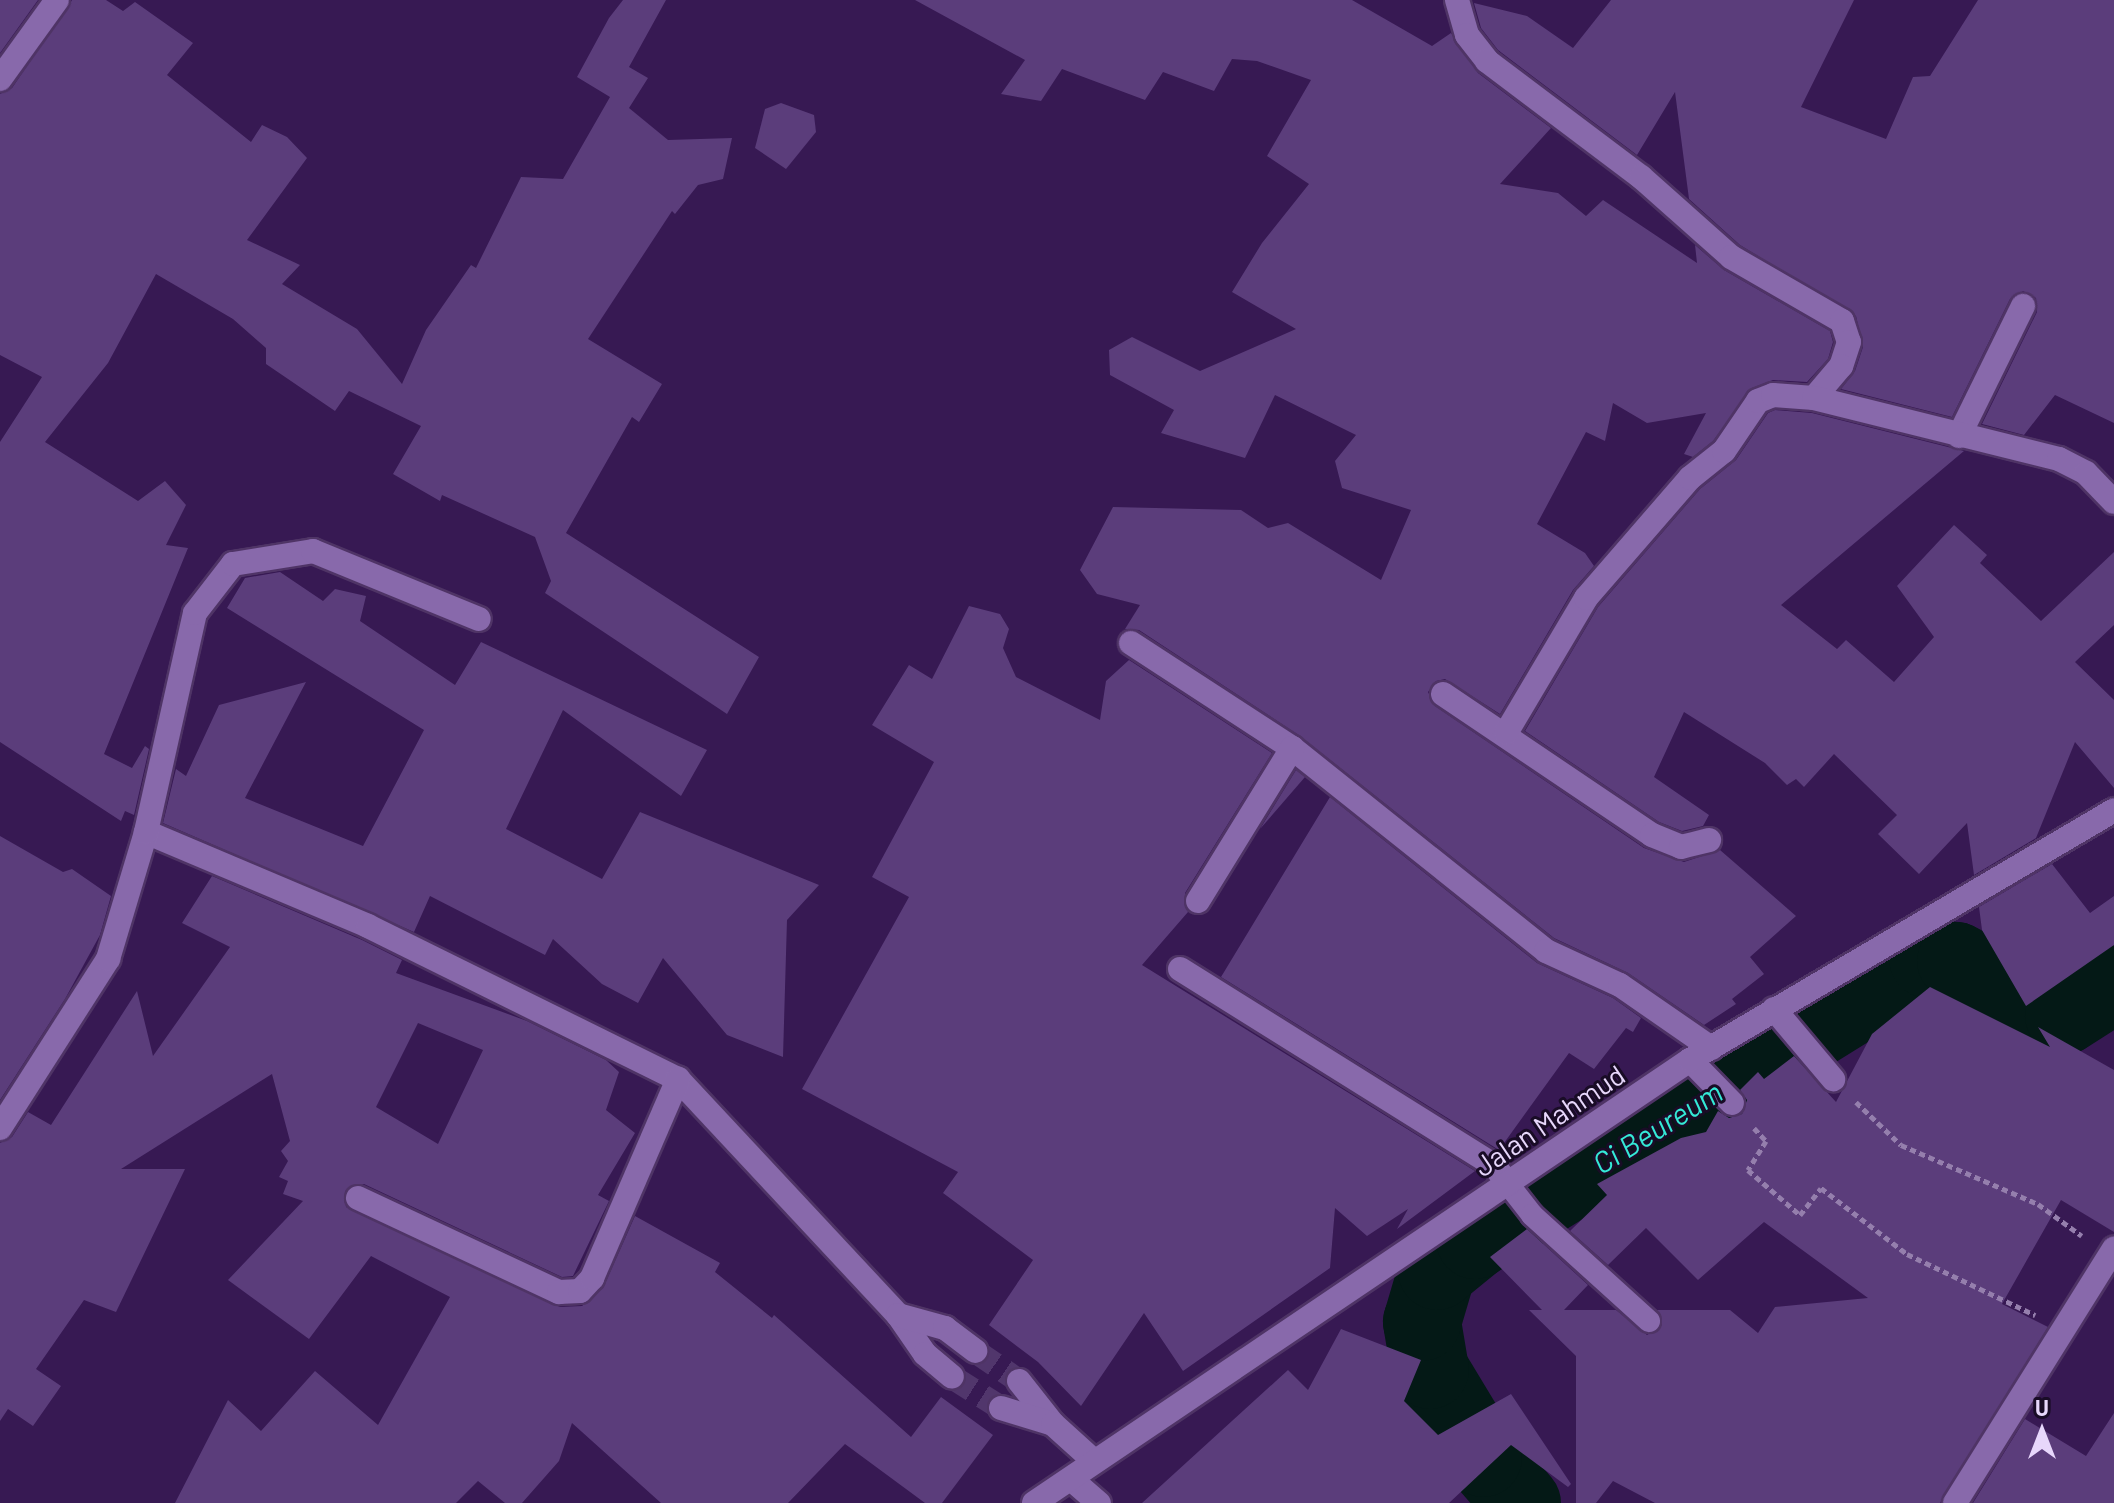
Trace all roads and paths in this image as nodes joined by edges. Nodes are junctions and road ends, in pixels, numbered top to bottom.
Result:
1 (1457, 0) edge
2 (52, 2) edge
3 (0, 79) edge
4 (2023, 306) dead end
5 (1814, 398) junction
6 (1959, 436) junction
7 (2114, 502) edge
8 (479, 619) dead end
9 (1131, 643) dead end
10 (1443, 694) dead end
11 (1506, 733) junction
12 (1292, 748) junction
13 (2114, 810) edge
14 (146, 832) junction
15 (1709, 840) dead end
16 (1198, 901) dead end
17 (1180, 969) dead end
18 (1774, 1009) junction
19 (1702, 1062) junction
20 (678, 1079) junction
21 (1833, 1079) joint
22 (1732, 1103) joint
23 (0, 1128) edge
24 (1510, 1188) junction
25 (358, 1198) dead end
26 (2112, 1255) edge
27 (898, 1315) junction
28 (1649, 1321) dead end
29 (2063, 1328) junction
30 (975, 1351) tunnel mouth
31 (952, 1377) tunnel mouth
32 (1019, 1381) tunnel mouth
33 (1001, 1408) tunnel mouth
34 (1053, 1424) junction
35 (1094, 1461) junction
36 (1071, 1479) junction
37 (1034, 1503) edge
38 (1099, 1503) edge
39 (1955, 1503) edge

1 - 5 street
2 - 3 street
4 - 6 street
5 - 6 street
5 - 11 street
6 - 7 street
8 - 14 street
9 - 12 street
10 - 11 street
11 - 15 street
12 - 16 street
12 - 19 street
13 - 18 street, Jalan Mahmud
14 - 20 street
14 - 23 street
17 - 24 street
18 - 19 street, Jalan Mahmud
18 - 21 street
19 - 22 street
19 - 24 street, Jalan Mahmud
20 - 25 street
20 - 27 street
21 - 26 path
22 - 29 path
24 - 28 lane
24 - 35 street, Jalan Mahmud
26 - 29 street
27 - 30 street
27 - 31 street
29 - 39 street
32 - 34 street
33 - 34 street
34 - 35 street
35 - 36 street, Jalan Mahmud
36 - 37 street, Jalan Mahmud
36 - 38 street

